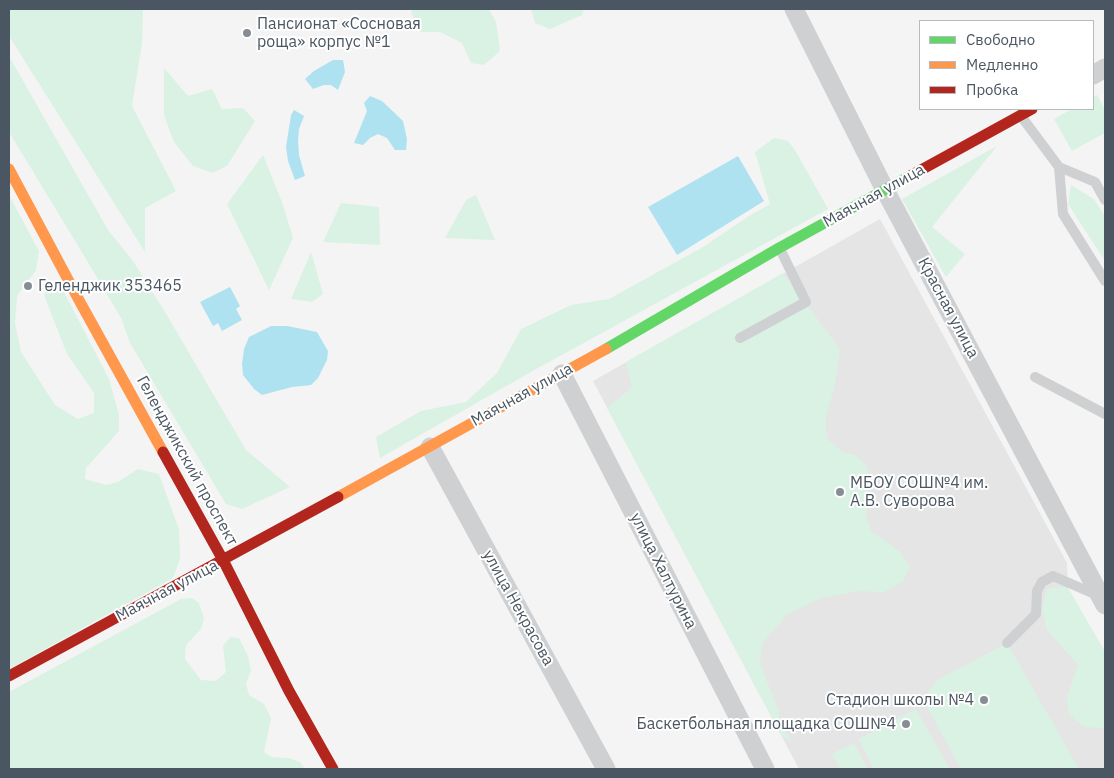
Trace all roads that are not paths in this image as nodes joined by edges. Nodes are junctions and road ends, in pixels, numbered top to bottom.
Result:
1 (794, 9) edge
2 (1105, 68) edge
3 (1094, 74) edge
4 (1030, 110) edge
5 (1020, 115) junction
6 (1059, 167) junction
7 (9, 169) edge
8 (885, 190) junction
9 (1105, 200) edge
10 (779, 248) junction
11 (1105, 281) edge
12 (740, 338) dead end
13 (562, 374) junction
14 (1035, 377) dead end
15 (1105, 414) edge
16 (430, 446) junction
17 (223, 560) junction
18 (1103, 601) edge
19 (1007, 643) dead end
20 (9, 676) edge
21 (333, 769) edge
22 (606, 769) edge
23 (765, 769) edge

1 - 8 street, Красная улица
2 - 3 street
4 - 5 street, Маячная улица
5 - 6 lane
5 - 8 street, Маячная улица
6 - 9 lane
6 - 11 lane
7 - 17 street, Геленджикский проспект
8 - 10 street, Маячная улица
8 - 18 street, Красная улица
10 - 12 lane
10 - 13 street, Маячная улица
13 - 16 street, Маячная улица
13 - 23 street, улица Халтурина
14 - 15 lane
16 - 17 street, Маячная улица
16 - 22 street, улица Некрасова
17 - 20 street, Маячная улица
17 - 21 street, Геленджикский проспект
18 - 19 lane

